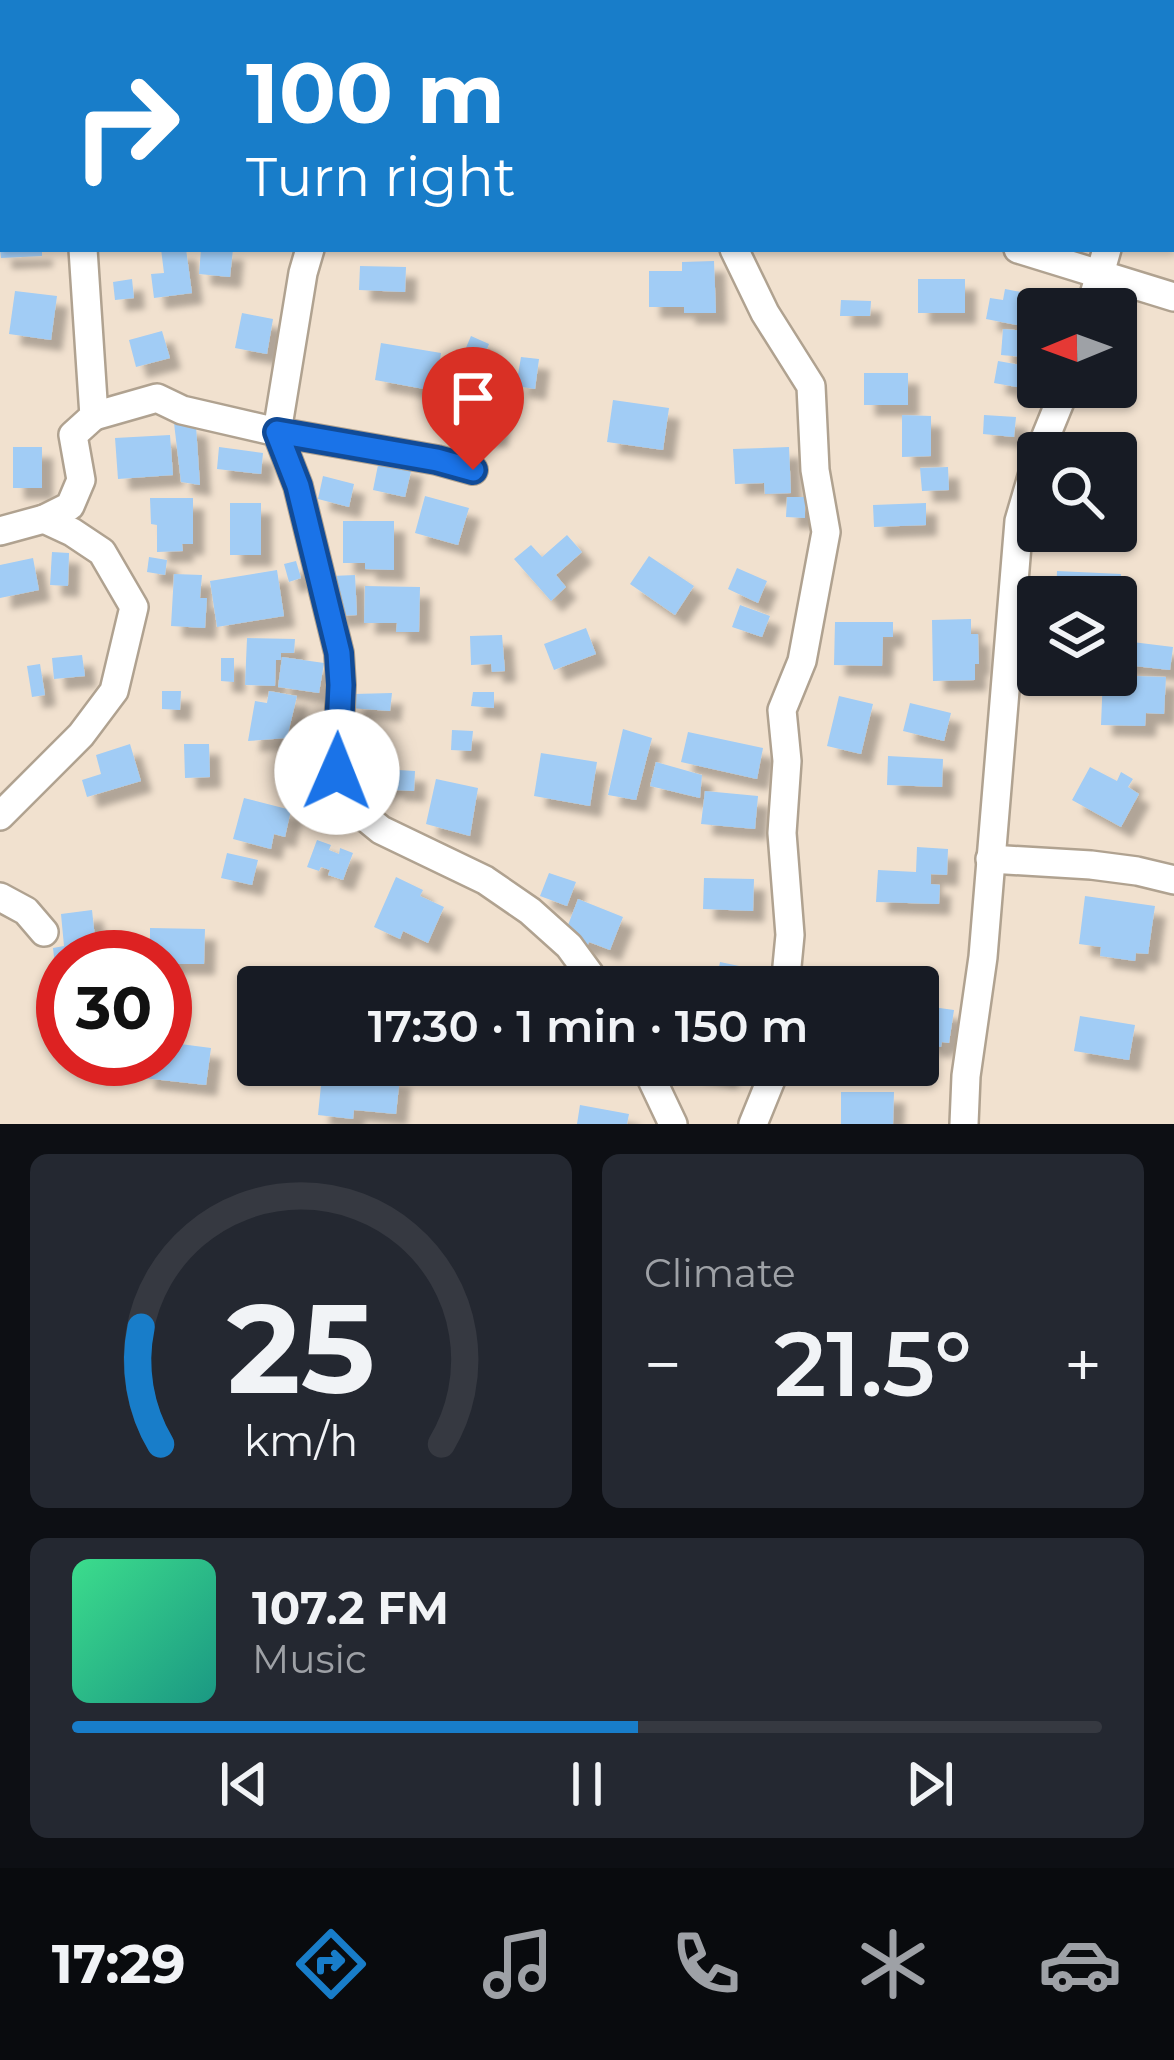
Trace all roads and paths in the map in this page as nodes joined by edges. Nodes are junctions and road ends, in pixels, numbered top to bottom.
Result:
1 (83, 252) edge
2 (309, 252) edge
3 (735, 252) edge
4 (1041, 252) edge
5 (1103, 260) edge
6 (1174, 297) edge
7 (94, 416) junction
8 (277, 432) junction
9 (473, 470) dead end
10 (44, 519) junction
11 (0, 531) edge
12 (1017, 533) edge
13 (0, 816) edge
14 (990, 859) junction
15 (1174, 880) edge
16 (0, 897) edge
17 (42, 930) edge
18 (584, 966) edge
19 (787, 966) edge
20 (655, 1086) edge
21 (768, 1086) edge
22 (673, 1124) edge
23 (753, 1124) edge
24 (964, 1124) edge

1 - 7 street
2 - 8 street
3 - 19 street
4 - 5 street
5 - 6 street
7 - 8 street
7 - 10 street
8 - 9 street
8 - 18 street
10 - 11 street
10 - 13 street
12 - 14 street
14 - 15 street
14 - 24 street
16 - 17 street
20 - 22 street
21 - 23 street

